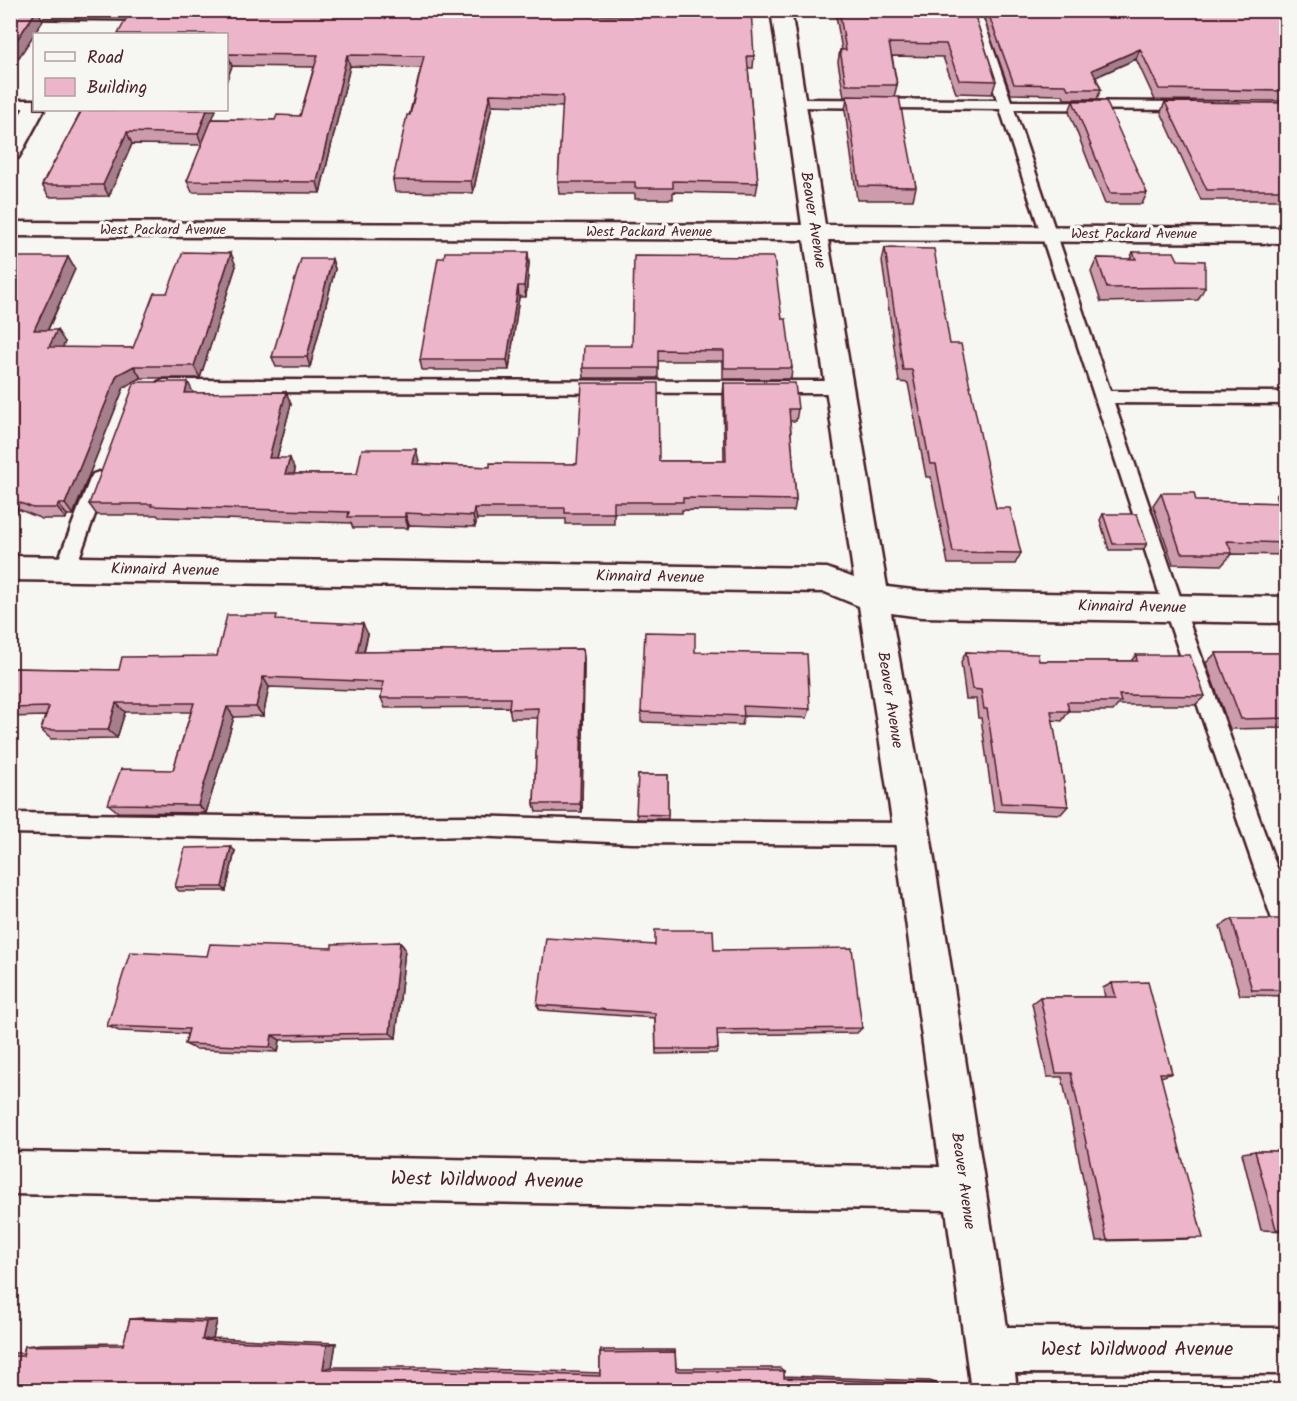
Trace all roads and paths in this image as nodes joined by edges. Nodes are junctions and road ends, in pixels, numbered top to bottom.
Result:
1 (974, 10) edge
2 (768, 11) edge
3 (10, 12) edge
4 (87, 12) edge
5 (192, 14) edge
6 (76, 33) edge
7 (795, 103) junction
8 (10, 104) edge
9 (33, 104) edge
10 (1007, 105) junction
11 (1206, 106) edge
12 (33, 111) edge
13 (10, 153) edge
14 (10, 229) edge
15 (815, 232) junction
16 (1047, 234) junction
17 (1287, 235) edge
18 (141, 386) edge
19 (838, 387) junction
20 (1103, 397) junction
21 (1287, 398) edge
22 (107, 458) edge
23 (10, 568) edge
24 (65, 569) junction
25 (873, 598) junction
26 (1174, 608) junction
27 (1287, 610) edge
28 (10, 823) edge
29 (912, 834) junction
30 (1284, 911) edge
31 (10, 1173) edge
32 (964, 1189) junction
33 (1287, 1351) edge
34 (991, 1370) edge

1 - 10 lane
2 - 7 street, Beaver Avenue
3 - 4 street
4 - 5 street
4 - 6 street
7 - 10 lane
7 - 15 street, Beaver Avenue
8 - 9 lane
10 - 11 lane
10 - 16 lane
12 - 13 street
14 - 15 street, West Packard Avenue
15 - 16 street, West Packard Avenue
15 - 19 street, Beaver Avenue
16 - 17 street, West Packard Avenue
16 - 20 lane
18 - 19 lane
19 - 25 street, Beaver Avenue
20 - 21 lane
20 - 26 lane
22 - 24 lane
23 - 24 street, Kinnaird Avenue
24 - 25 street, Kinnaird Avenue
25 - 26 street, Kinnaird Avenue
25 - 29 street, Beaver Avenue
26 - 27 street, Kinnaird Avenue
26 - 30 lane
28 - 29 lane
29 - 32 street, Beaver Avenue
31 - 32 street, West Wildwood Avenue
32 - 34 street, Beaver Avenue
33 - 34 street, West Wildwood Avenue

